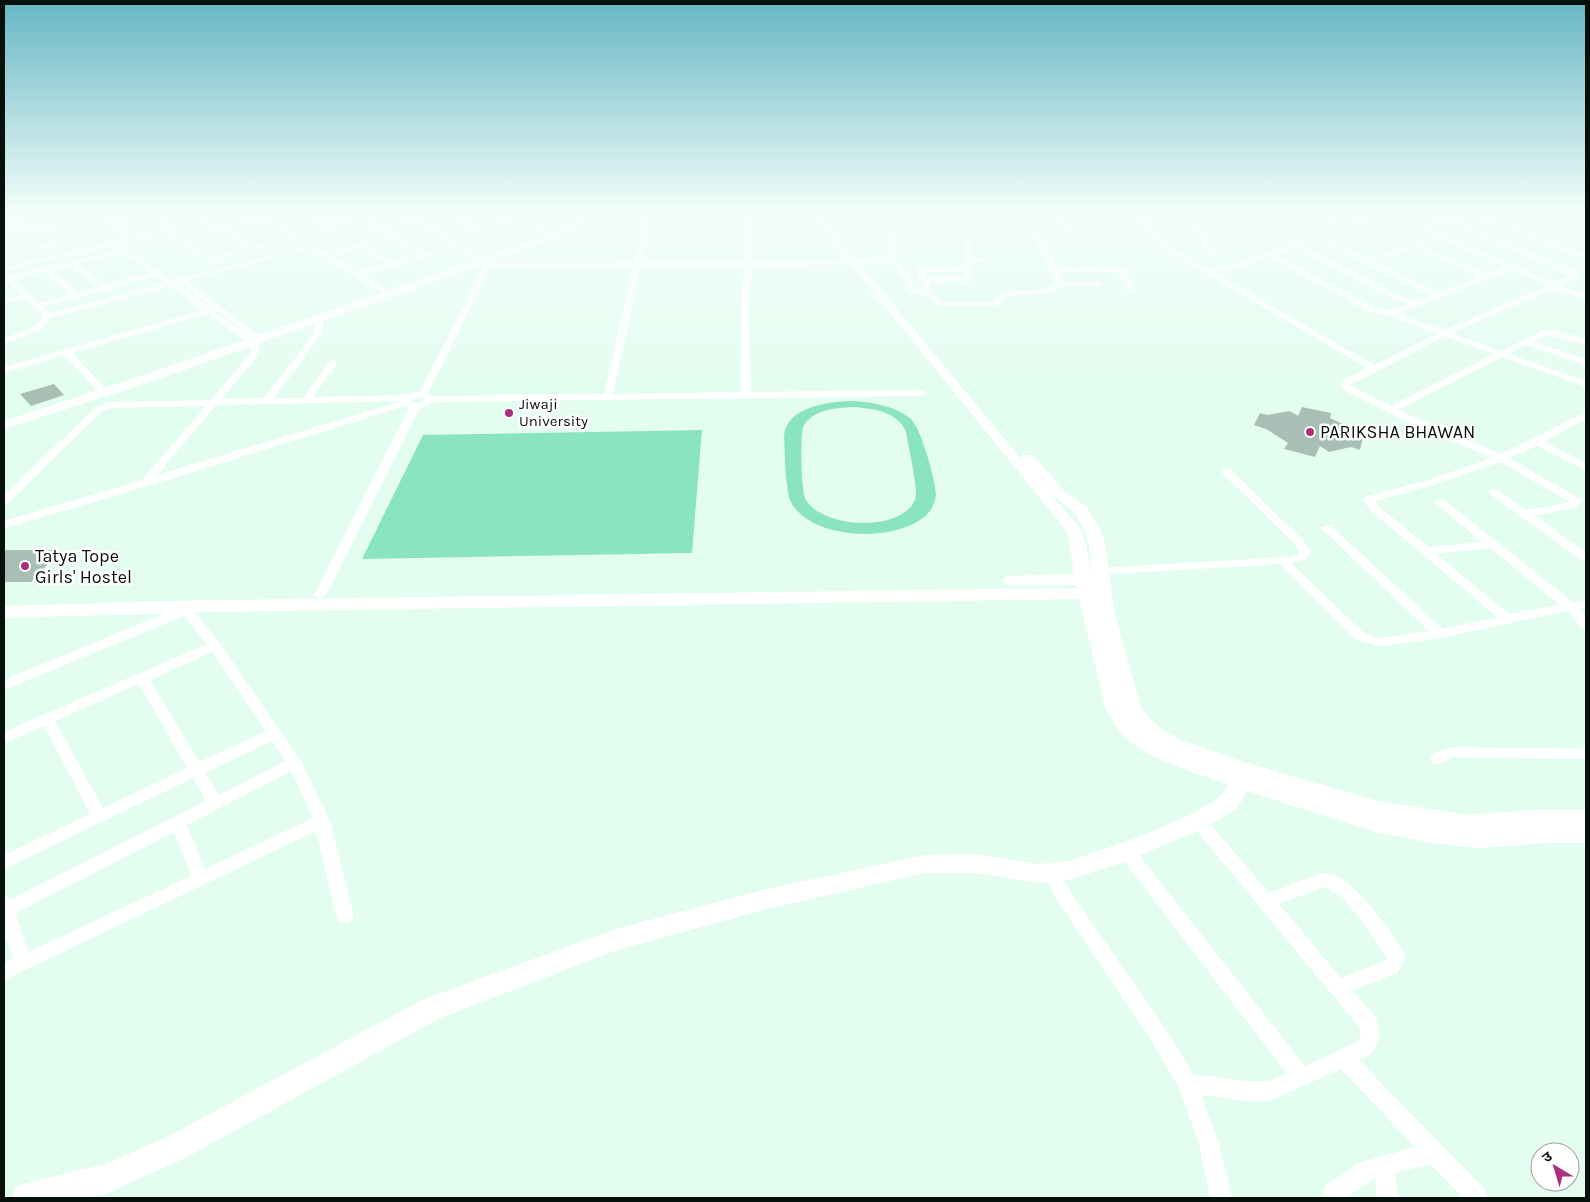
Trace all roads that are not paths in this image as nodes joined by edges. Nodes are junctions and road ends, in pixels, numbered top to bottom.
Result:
1 (55, 268) edge
2 (78, 268) edge
3 (148, 268) edge
4 (162, 268) edge
5 (229, 268) edge
6 (345, 268) edge
7 (379, 268) edge
8 (457, 268) edge
9 (480, 268) edge
10 (637, 268) edge
11 (749, 268) edge
12 (862, 268) edge
13 (899, 268) edge
14 (924, 268) edge
15 (928, 268) edge
16 (1201, 268) edge
17 (1224, 268) edge
18 (1296, 268) edge
19 (1341, 268) edge
20 (1382, 268) edge
21 (1466, 268) edge
22 (1509, 268) edge
23 (1514, 268) edge
24 (1562, 268) edge
25 (226, 269) joint
26 (969, 269) joint
27 (1054, 269) joint
28 (46, 270) junction
29 (1206, 271) junction
30 (156, 274) junction
31 (356, 275) junction
32 (6, 277) edge
33 (1486, 277) junction
34 (923, 280) junction
35 (182, 282) junction
36 (1060, 284) junction
37 (1099, 284) dead end
38 (170, 285) junction
39 (1553, 286) junction
40 (104, 288) junction
41 (1131, 290) dead end
42 (383, 291) junction
43 (927, 292) junction
44 (77, 295) junction
45 (1437, 295) junction
46 (26, 296) junction
47 (1586, 297) edge
48 (4, 301) edge
49 (1415, 304) junction
50 (37, 306) junction
51 (219, 308) junction
52 (208, 311) junction
53 (1390, 314) junction
54 (49, 316) junction
55 (318, 317) junction
56 (1442, 334) junction
57 (252, 338) junction
58 (4, 341) edge
59 (1526, 342) junction
60 (1586, 342) edge
61 (66, 352) junction
62 (1500, 354) junction
63 (333, 362) dead end
64 (1586, 362) edge
65 (1372, 367) junction
66 (4, 370) edge
67 (1586, 384) edge
68 (100, 388) junction
69 (922, 393) dead end
70 (746, 394) junction
71 (608, 396) junction
72 (427, 397) junction
73 (305, 401) junction
74 (266, 402) junction
75 (410, 402) junction
76 (214, 403) junction
77 (1391, 410) junction
78 (1586, 415) edge
79 (4, 419) edge
80 (4, 425) edge
81 (1537, 442) junction
82 (1500, 459) junction
83 (1586, 467) edge
84 (1226, 470) dead end
85 (144, 484) junction
86 (1494, 492) dead end
87 (4, 501) edge
88 (1440, 502) dead end
89 (1526, 513) junction
90 (4, 525) edge
91 (1327, 528) dead end
92 (1492, 544) junction
93 (1427, 551) junction
94 (1584, 554) edge
95 (1281, 560) junction
96 (1095, 583) junction
97 (320, 595) junction
98 (1586, 604) edge
99 (1571, 607) junction
100 (185, 608) junction
101 (5, 610) edge
102 (1507, 619) junction
103 (1586, 625) edge
104 (1440, 634) junction
105 (215, 646) junction
106 (142, 677) junction
107 (4, 685) edge
108 (47, 719) junction
109 (275, 733) junction
110 (4, 738) edge
111 (1586, 754) edge
112 (1437, 759) dead end
113 (295, 763) junction
114 (196, 771) junction
115 (1241, 775) junction
116 (216, 804) junction
117 (100, 817) junction
118 (1586, 819) edge
119 (322, 821) junction
120 (1198, 821) junction
121 (178, 823) junction
122 (1430, 827) junction
123 (1586, 834) edge
124 (1126, 851) junction
125 (4, 862) edge
126 (1052, 874) junction
127 (200, 878) junction
128 (1266, 902) junction
129 (4, 907) edge
130 (345, 916) dead end
131 (23, 963) junction
132 (4, 972) edge
133 (1339, 987) junction
134 (1344, 1058) junction
135 (1302, 1078) junction
136 (1187, 1082) junction
137 (1432, 1153) junction
138 (1384, 1166) junction
139 (1334, 1193) dead end
140 (27, 1198) edge
141 (1221, 1198) edge
142 (1388, 1198) edge
143 (1477, 1198) edge

1 - 28 street
2 - 40 street
3 - 30 street
4 - 35 street
5 - 25 street
6 - 31 street
7 - 31 street
8 - 42 main road
9 - 72 street
10 - 71 street
11 - 70 street
12 - 96 main road
13 - 43 street
14 - 34 street
15 - 26 street
16 - 29 street
17 - 29 street
18 - 53 street
19 - 49 street
20 - 45 street
21 - 33 street
22 - 33 street
23 - 39 street
24 - 39 street
25 - 35 street
26 - 34 street
27 - 36 street
27 - 41 street
28 - 32 street
28 - 44 street
29 - 65 street
30 - 38 street
30 - 40 street
31 - 42 street
32 - 46 street
33 - 45 street
34 - 43 street
35 - 38 street
35 - 51 street
36 - 37 street
36 - 43 street
38 - 52 street
38 - 54 street
39 - 47 street
39 - 56 street
40 - 44 street
42 - 55 main road
42 - 57 main road
44 - 50 street
45 - 49 street
46 - 48 street
46 - 50 street
49 - 53 street
50 - 54 street
51 - 52 street
51 - 57 street
52 - 57 street
52 - 61 street
53 - 56 street
54 - 58 street
55 - 57 main road
55 - 74 street
56 - 62 street
56 - 65 street
57 - 68 main road
57 - 76 street
57 - 80 main road
59 - 60 street
59 - 62 street
59 - 64 street
61 - 66 street
61 - 68 street
62 - 67 street
62 - 77 street
63 - 73 street
65 - 77 street
68 - 79 main road
69 - 70 street
70 - 71 street
71 - 72 street
72 - 75 street
73 - 74 street
73 - 75 street
74 - 76 street
75 - 85 street
75 - 97 street
76 - 85 street
76 - 87 street
77 - 82 street
78 - 81 street
81 - 82 street
81 - 83 street
82 - 89 street
82 - 93 street
84 - 95 street
85 - 90 street
86 - 89 street
88 - 92 street
89 - 94 street
91 - 104 street
92 - 93 street
92 - 99 street
93 - 102 street
95 - 96 street
95 - 104 street
96 - 97 main road
96 - 100 main road
96 - 115 main road
97 - 101 main road
98 - 99 street
99 - 102 street
99 - 103 street
100 - 101 main road
100 - 105 street
100 - 107 street
102 - 104 street
105 - 106 street
105 - 109 street
106 - 108 street
106 - 114 street
108 - 110 street
108 - 117 street
109 - 113 street
109 - 114 street
111 - 112 street
113 - 116 street
113 - 119 street
114 - 116 street
114 - 117 street
115 - 120 main road
115 - 122 main road
116 - 121 street
117 - 125 street
118 - 122 main road
119 - 127 street
119 - 130 street
120 - 124 main road
120 - 128 street
121 - 127 street
121 - 129 street
122 - 123 main road
124 - 126 main road
124 - 135 street
126 - 136 street
126 - 140 main road
127 - 131 street
128 - 133 street
128 - 133 street
129 - 131 street
131 - 132 street
133 - 134 street
134 - 135 street
134 - 137 street
135 - 136 street
136 - 141 street
137 - 138 street
137 - 143 street
138 - 139 street
138 - 142 street

